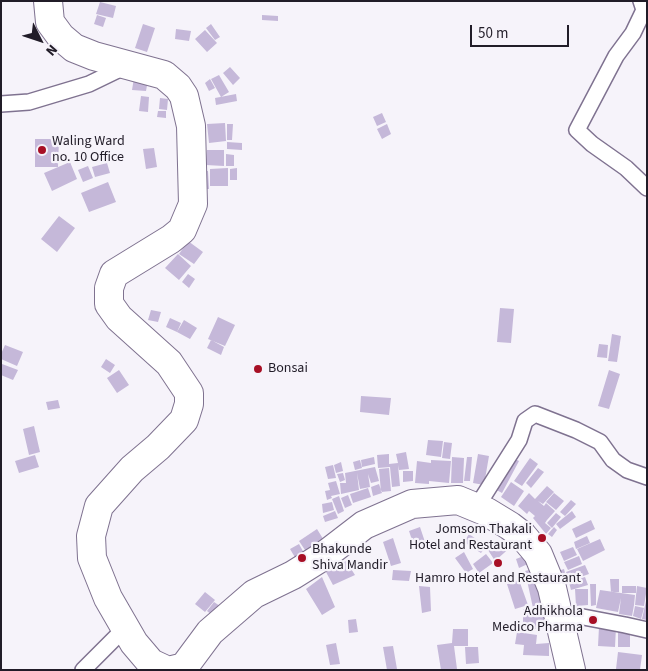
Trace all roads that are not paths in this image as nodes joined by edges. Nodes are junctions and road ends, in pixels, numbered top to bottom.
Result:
1 (48, 1) edge
2 (641, 1) edge
3 (123, 64) junction
4 (1, 104) edge
5 (647, 188) edge
6 (647, 477) edge
7 (476, 508) junction
8 (557, 612) junction
9 (125, 628) junction
10 (647, 630) edge
11 (83, 670) edge
12 (166, 670) edge
13 (172, 670) edge
14 (571, 670) edge

1 - 3 highway
2 - 5 street
3 - 4 street
3 - 9 highway
6 - 7 street
7 - 8 highway
7 - 13 highway
8 - 10 street
8 - 14 highway
9 - 11 street
9 - 12 highway

